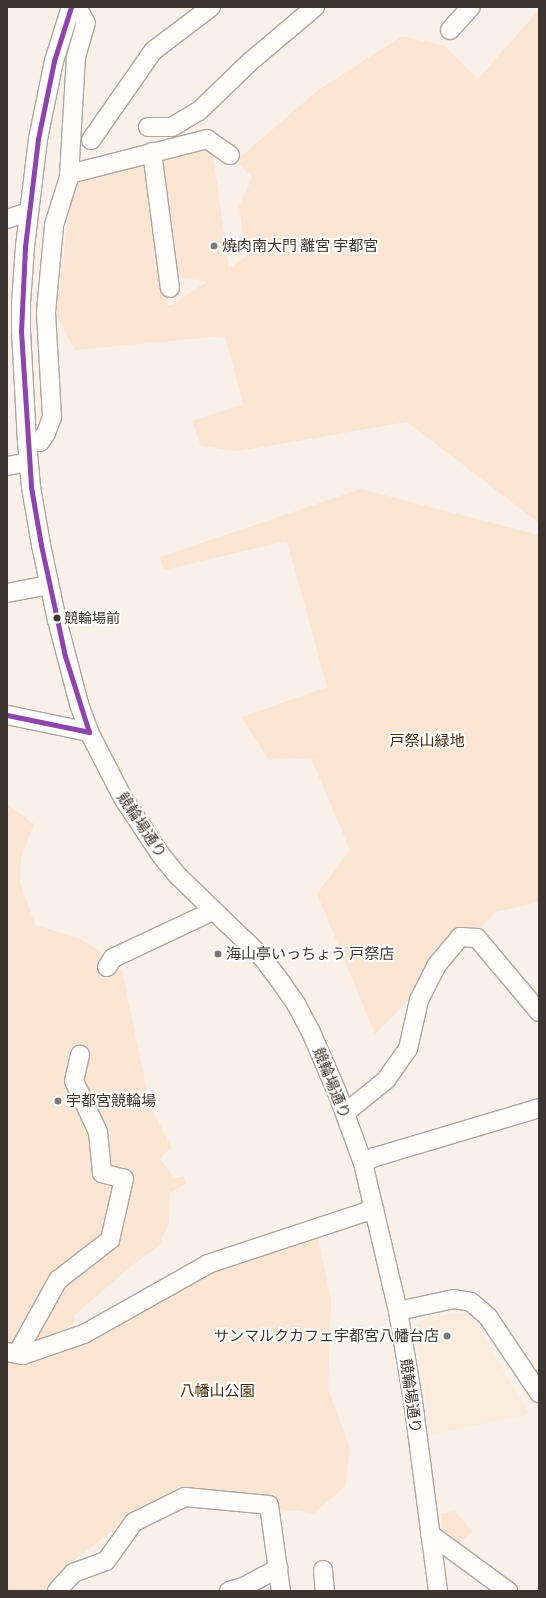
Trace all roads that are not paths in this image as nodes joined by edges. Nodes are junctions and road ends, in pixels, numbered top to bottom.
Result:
1 (70, 7) edge
2 (77, 7) edge
3 (315, 7) edge
4 (471, 7) edge
5 (203, 9) edge
6 (450, 30) dead end
7 (148, 126) dead end
8 (91, 140) dead end
9 (152, 152) junction
10 (230, 155) dead end
11 (69, 174) junction
12 (29, 212) junction
13 (7, 219) edge
14 (170, 288) dead end
15 (27, 442) junction
16 (29, 462) junction
17 (7, 466) edge
18 (49, 585) junction
19 (7, 593) edge
20 (7, 715) edge
21 (89, 732) junction
22 (213, 911) junction
23 (107, 967) dead end
24 (536, 1004) edge
25 (80, 1055) dead end
26 (539, 1108) edge
27 (345, 1113) junction
28 (363, 1163) junction
29 (374, 1209) junction
30 (398, 1311) junction
31 (12, 1353) edge
32 (539, 1393) edge
33 (430, 1534) junction
34 (279, 1568) junction
35 (323, 1570) dead end
36 (57, 1591) edge
37 (229, 1591) edge
38 (281, 1591) edge
39 (325, 1591) edge
40 (438, 1591) edge
41 (508, 1591) edge

1 - 12 street, 競輪場通り
2 - 11 street
3 - 7 street
4 - 6 street
5 - 8 street
9 - 10 street
9 - 11 street
9 - 14 street
11 - 15 street
12 - 13 street
12 - 15 street, 競輪場通り
15 - 16 street, 競輪場通り
16 - 17 street
16 - 18 street, 競輪場通り
18 - 19 street
18 - 21 street, 競輪場通り
20 - 21 street
21 - 22 street, 競輪場通り
22 - 23 street
22 - 27 street, 競輪場通り
24 - 27 street
25 - 31 street
26 - 28 street
27 - 28 street, 競輪場通り
28 - 29 street, 競輪場通り
29 - 30 street, 競輪場通り
29 - 31 street
30 - 32 street
30 - 33 street, 競輪場通り
33 - 40 street, 競輪場通り
33 - 41 street
34 - 36 street
34 - 37 street
34 - 38 street
35 - 39 street

